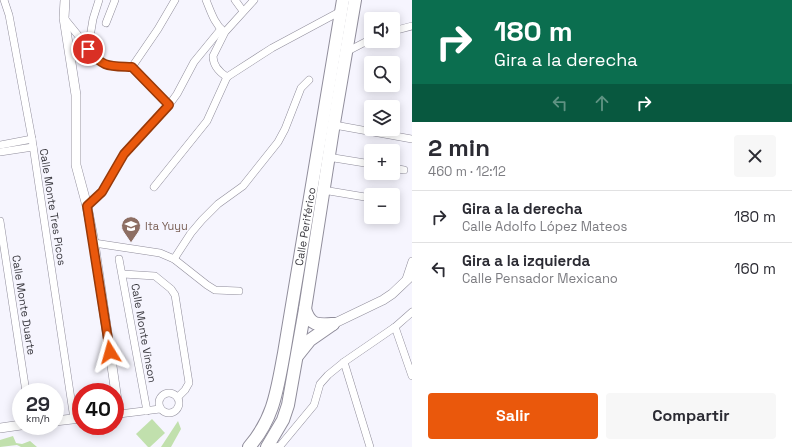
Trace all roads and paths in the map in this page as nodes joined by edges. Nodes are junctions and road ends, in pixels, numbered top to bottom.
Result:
1 (4, 0) edge
2 (65, 0) edge
3 (99, 0) edge
4 (115, 0) edge
5 (175, 0) edge
6 (206, 0) edge
7 (235, 0) edge
8 (254, 0) edge
9 (354, 0) edge
10 (342, 5) edge
11 (243, 12) junction
12 (64, 18) junction
13 (106, 23) dead end
14 (412, 26) edge
15 (400, 29) edge
16 (223, 31) junction
17 (364, 43) edge
18 (88, 49) junction
19 (346, 52) junction
20 (132, 67) junction
21 (227, 77) junction
22 (309, 80) dead end
23 (337, 103) junction
24 (169, 105) junction
25 (340, 126) junction
26 (412, 139) edge
27 (33, 143) junction
28 (0, 145) edge
29 (0, 152) edge
30 (334, 158) junction
31 (364, 163) edge
32 (400, 169) edge
33 (404, 170) dead end
34 (154, 187) dead end
35 (329, 192) junction
36 (364, 197) edge
37 (87, 206) junction
38 (0, 221) edge
39 (317, 231) junction
40 (94, 243) junction
41 (119, 258) dead end
42 (174, 259) junction
43 (412, 261) edge
44 (123, 274) junction
45 (409, 277) edge
46 (239, 291) dead end
47 (305, 309) junction
48 (412, 312) edge
49 (333, 324) junction
50 (395, 327) junction
51 (297, 356) junction
52 (344, 362) junction
53 (412, 376) edge
54 (25, 383) edge
55 (72, 383) edge
56 (113, 383) edge
57 (178, 397) junction
58 (160, 409) junction
59 (147, 411) junction
60 (124, 413) edge
61 (12, 426) edge
62 (0, 428) edge
63 (249, 447) edge
64 (268, 447) edge
65 (276, 447) edge
66 (370, 447) edge

1 - 27 street, Calle Monte Tres Picos
2 - 12 street
3 - 18 street
4 - 13 street
5 - 20 street
6 - 16 street
7 - 11 street
8 - 11 street
9 - 19 highway, Calle Periférico
10 - 21 street
10 - 63 highway, Calle Periférico
11 - 16 street
12 - 18 street
12 - 37 street
14 - 15 street
16 - 21 street
16 - 24 street
17 - 19 street
18 - 20 street
19 - 23 highway, Calle Periférico
20 - 24 street
21 - 34 street
22 - 42 street
23 - 25 highway
23 - 39 highway, Calle Periférico
24 - 37 street
25 - 26 street
25 - 30 highway
27 - 28 street
27 - 29 street
27 - 55 street, Calle Monte Tres Picos
30 - 31 street
30 - 35 highway
32 - 33 street
35 - 36 street
35 - 39 highway
37 - 40 street
38 - 54 street, Calle Monte Duarte
39 - 47 highway, Calle Periférico
40 - 42 street
40 - 56 street
41 - 44 street, Calle Monte Vinson
42 - 46 street
43 - 45 street
44 - 57 street
44 - 59 street, Calle Monte Vinson
45 - 49 street
47 - 49 highway
47 - 51 highway, Calle Periférico
48 - 50 street
49 - 51 highway
50 - 52 street
50 - 53 street
51 - 64 highway, Calle Periférico
52 - 65 street
52 - 66 street
57 - 58 street
57 - 58 street
58 - 59 street
59 - 60 street
61 - 62 street

